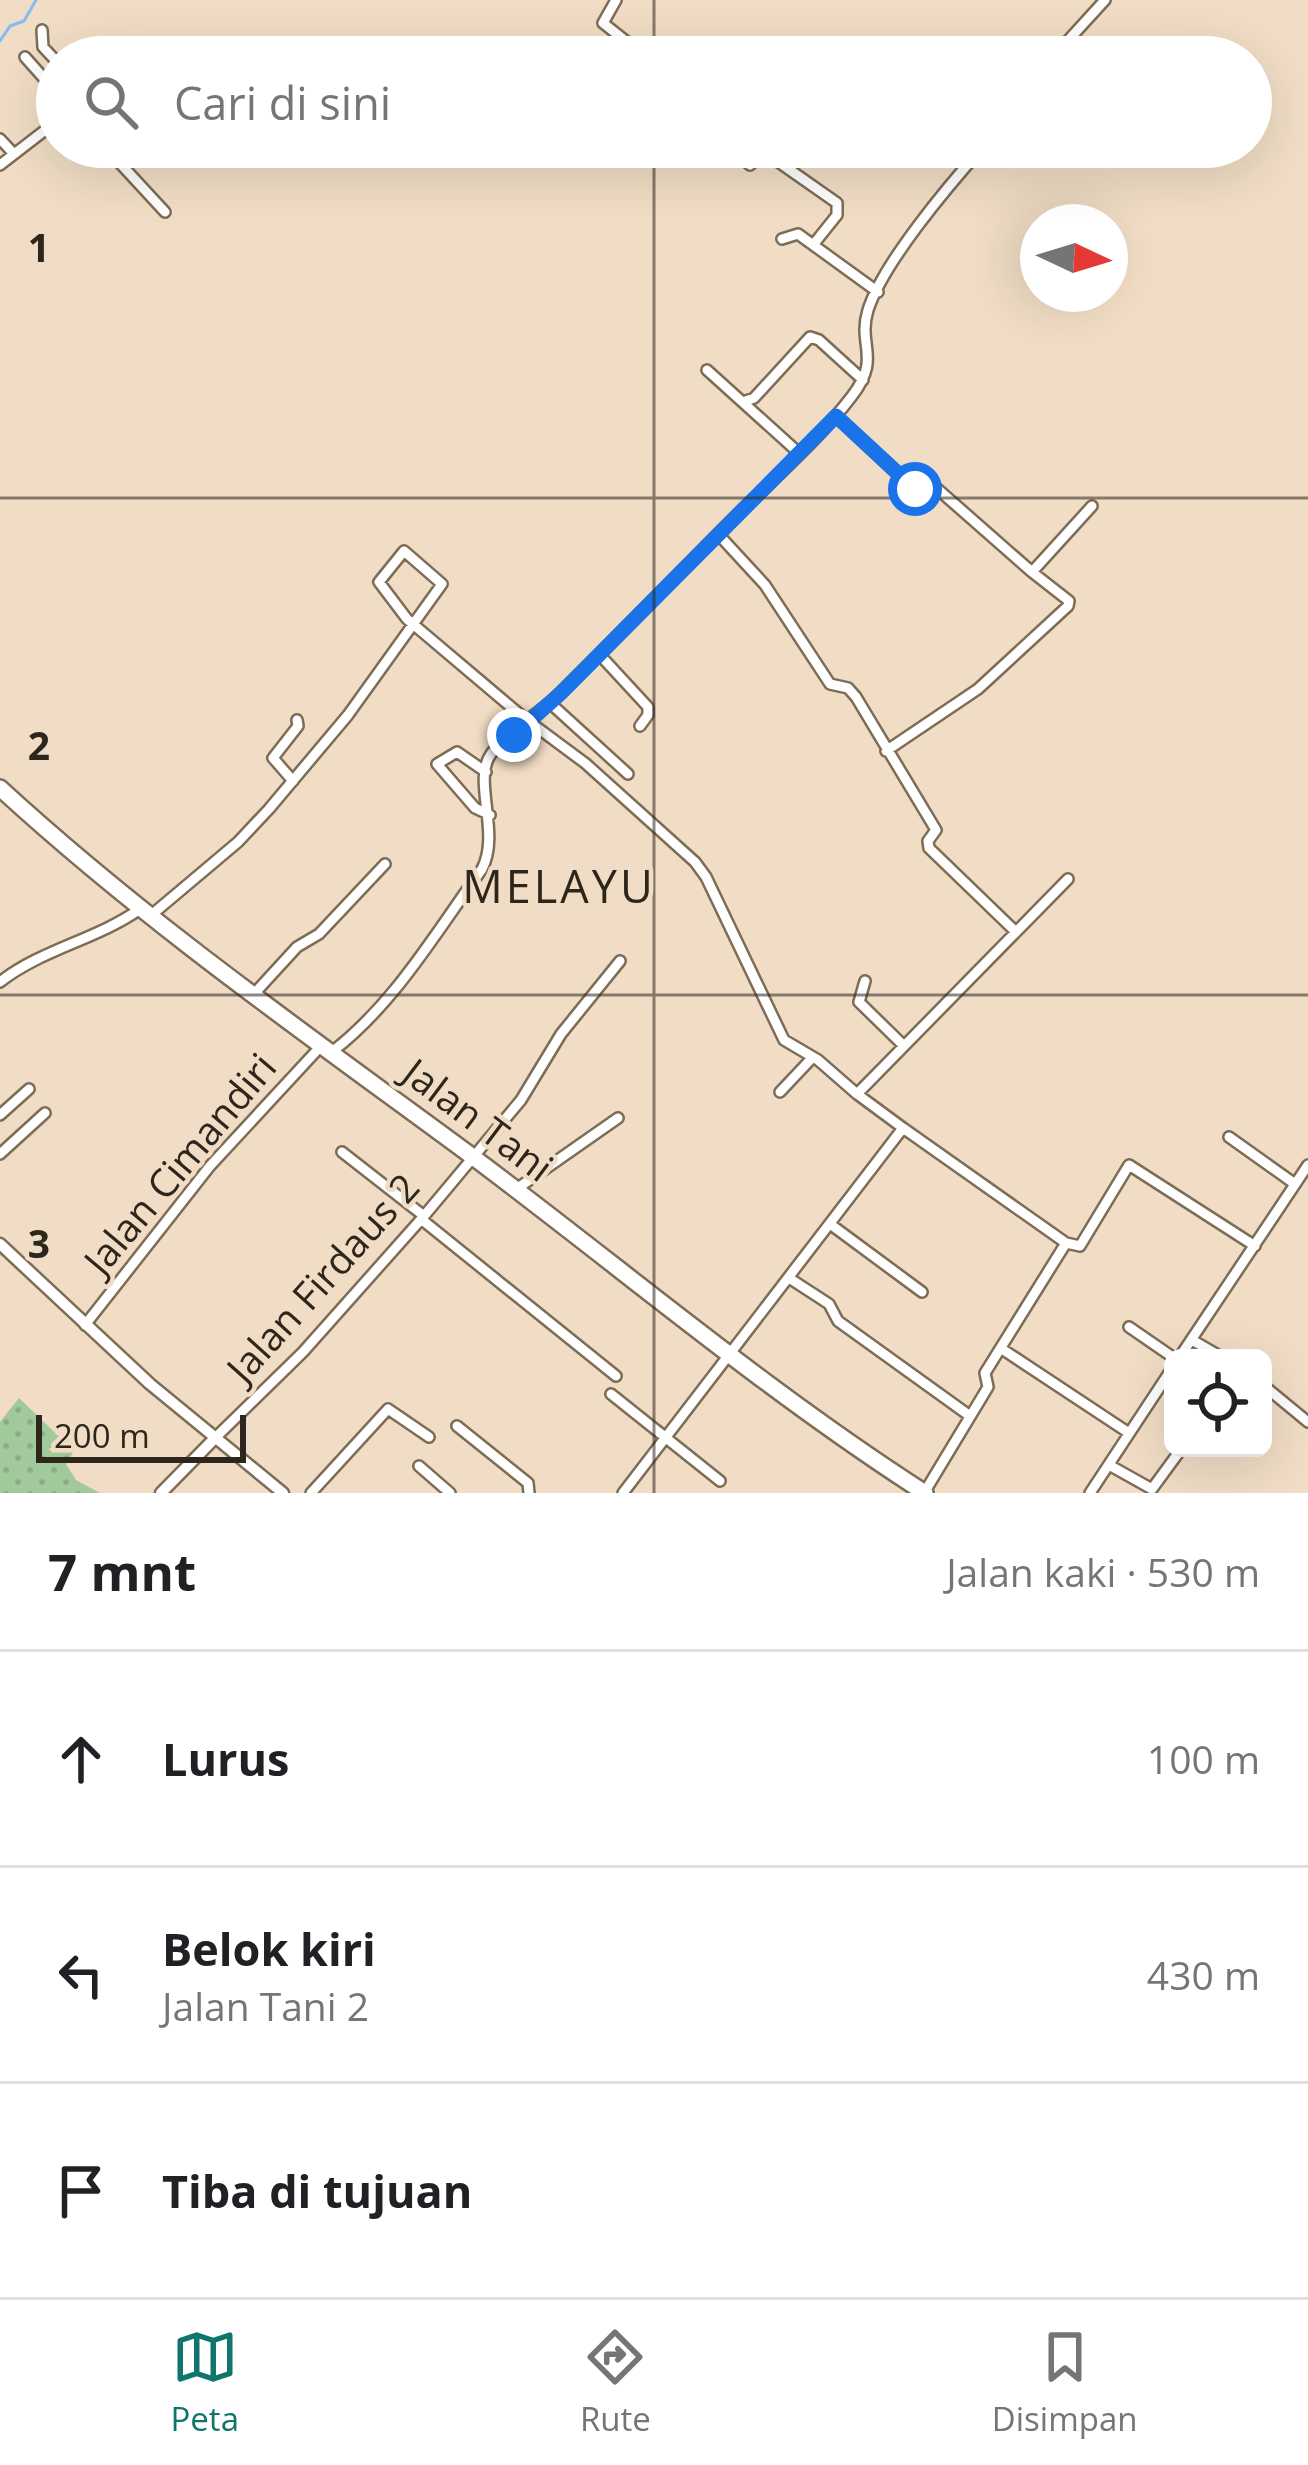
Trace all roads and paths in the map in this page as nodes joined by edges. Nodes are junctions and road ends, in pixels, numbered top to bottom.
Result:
1 (616, 0) edge
2 (1106, 0) edge
3 (42, 30) dead end
4 (42, 36) edge
5 (620, 36) edge
6 (1073, 36) edge
7 (26, 57) dead end
8 (36, 69) edge
9 (36, 137) edge
10 (0, 139) edge
11 (14, 154) junction
12 (0, 165) edge
13 (124, 168) edge
14 (787, 168) edge
15 (964, 168) edge
16 (165, 212) dead end
17 (782, 239) dead end
18 (813, 244) junction
19 (878, 292) junction
20 (706, 370) dead end
21 (863, 380) junction
22 (743, 403) junction
23 (836, 416) junction
24 (800, 454) junction
25 (1091, 506) dead end
26 (718, 534) junction
27 (1032, 572) junction
28 (411, 623) junction
29 (599, 654) junction
30 (550, 703) junction
31 (297, 720) dead end
32 (530, 721) junction
33 (640, 726) dead end
34 (886, 751) junction
35 (486, 772) junction
36 (628, 774) dead end
37 (293, 781) junction
38 (0, 788) edge
39 (490, 815) junction
40 (385, 864) dead end
41 (1068, 879) dead end
42 (144, 913) junction
43 (1016, 932) junction
44 (620, 961) dead end
45 (865, 981) dead end
46 (0, 982) edge
47 (253, 995) junction
48 (904, 1046) junction
49 (328, 1047) junction
50 (813, 1057) junction
51 (29, 1089) dead end
52 (780, 1093) dead end
53 (857, 1094) junction
54 (45, 1113) dead end
55 (0, 1114) edge
56 (618, 1118) dead end
57 (903, 1128) junction
58 (1229, 1137) dead end
59 (342, 1152) dead end
60 (0, 1154) edge
61 (472, 1156) junction
62 (1308, 1165) edge
63 (1295, 1184) junction
64 (515, 1190) junction
65 (422, 1218) junction
66 (830, 1224) junction
67 (1066, 1243) junction
68 (1255, 1246) junction
69 (5, 1249) edge
70 (0, 1264) edge
71 (789, 1278) junction
72 (922, 1292) dead end
73 (85, 1325) junction
74 (1129, 1328) dead end
75 (1192, 1340) junction
76 (1002, 1349) junction
77 (1185, 1349) edge
78 (1208, 1349) edge
79 (1164, 1353) edge
80 (729, 1358) junction
81 (616, 1376) dead end
82 (1164, 1378) edge
83 (1272, 1392) edge
84 (611, 1394) dead end
85 (970, 1416) junction
86 (1308, 1422) edge
87 (457, 1426) dead end
88 (1129, 1433) junction
89 (429, 1437) dead end
90 (215, 1438) junction
91 (666, 1439) junction
92 (1176, 1457) edge
93 (1109, 1465) junction
94 (419, 1466) dead end
95 (720, 1481) dead end
96 (1146, 1491) edge
97 (626, 1492) edge
98 (161, 1493) edge
99 (283, 1493) edge
100 (311, 1493) edge
101 (450, 1493) edge
102 (529, 1493) edge
103 (925, 1493) edge
104 (1090, 1493) edge

1 - 5 street
2 - 6 street
3 - 4 street
7 - 8 street
9 - 11 street
10 - 11 street
11 - 12 street
13 - 16 street
14 - 18 street
15 - 19 street
17 - 18 street
18 - 19 street
19 - 21 street
20 - 22 street
21 - 22 street
21 - 23 street
22 - 24 street
23 - 24 street
23 - 27 street
24 - 26 street
25 - 27 street
26 - 29 street
26 - 34 street
27 - 34 street
28 - 28 street
28 - 32 street
28 - 37 street
29 - 30 street
29 - 33 street
30 - 32 street
30 - 36 street
31 - 37 street
32 - 35 street
32 - 50 street
34 - 43 street
35 - 39 street, Jalan Cimandiri
35 - 39 street
37 - 42 street
38 - 42 highway, Jalan Tani
39 - 49 street, Jalan Cimandiri
40 - 47 street
41 - 43 street
42 - 46 street
42 - 47 highway, Jalan Tani
43 - 48 street
44 - 61 street, Jalan Firdaus 2
45 - 48 street
47 - 49 highway, Jalan Tani
48 - 53 street
49 - 61 highway, Jalan Tani
49 - 73 street, Jalan Cimandiri
50 - 52 street
50 - 53 street
51 - 55 street
53 - 57 street
54 - 60 street
56 - 64 street
57 - 66 street
57 - 67 street
58 - 63 street
59 - 65 street
61 - 64 highway, Jalan Tani
61 - 65 street, Jalan Firdaus 2
62 - 63 street
63 - 68 street
64 - 80 highway, Jalan Tani
65 - 81 street
65 - 90 street, Jalan Firdaus 2
66 - 71 street
66 - 72 street
67 - 68 street
67 - 76 street
68 - 75 street
69 - 70 street
69 - 73 street
71 - 80 street
71 - 85 street
73 - 90 street
74 - 79 street
75 - 77 street
75 - 78 street
76 - 85 street
76 - 88 street
80 - 91 street
80 - 103 highway, Jalan Tani
82 - 88 street
83 - 86 street
84 - 91 street
85 - 103 street
87 - 102 street
88 - 93 street
89 - 100 street
90 - 98 street
90 - 99 street
91 - 95 street
91 - 97 street
92 - 96 street
93 - 96 street
93 - 104 street
94 - 101 street

